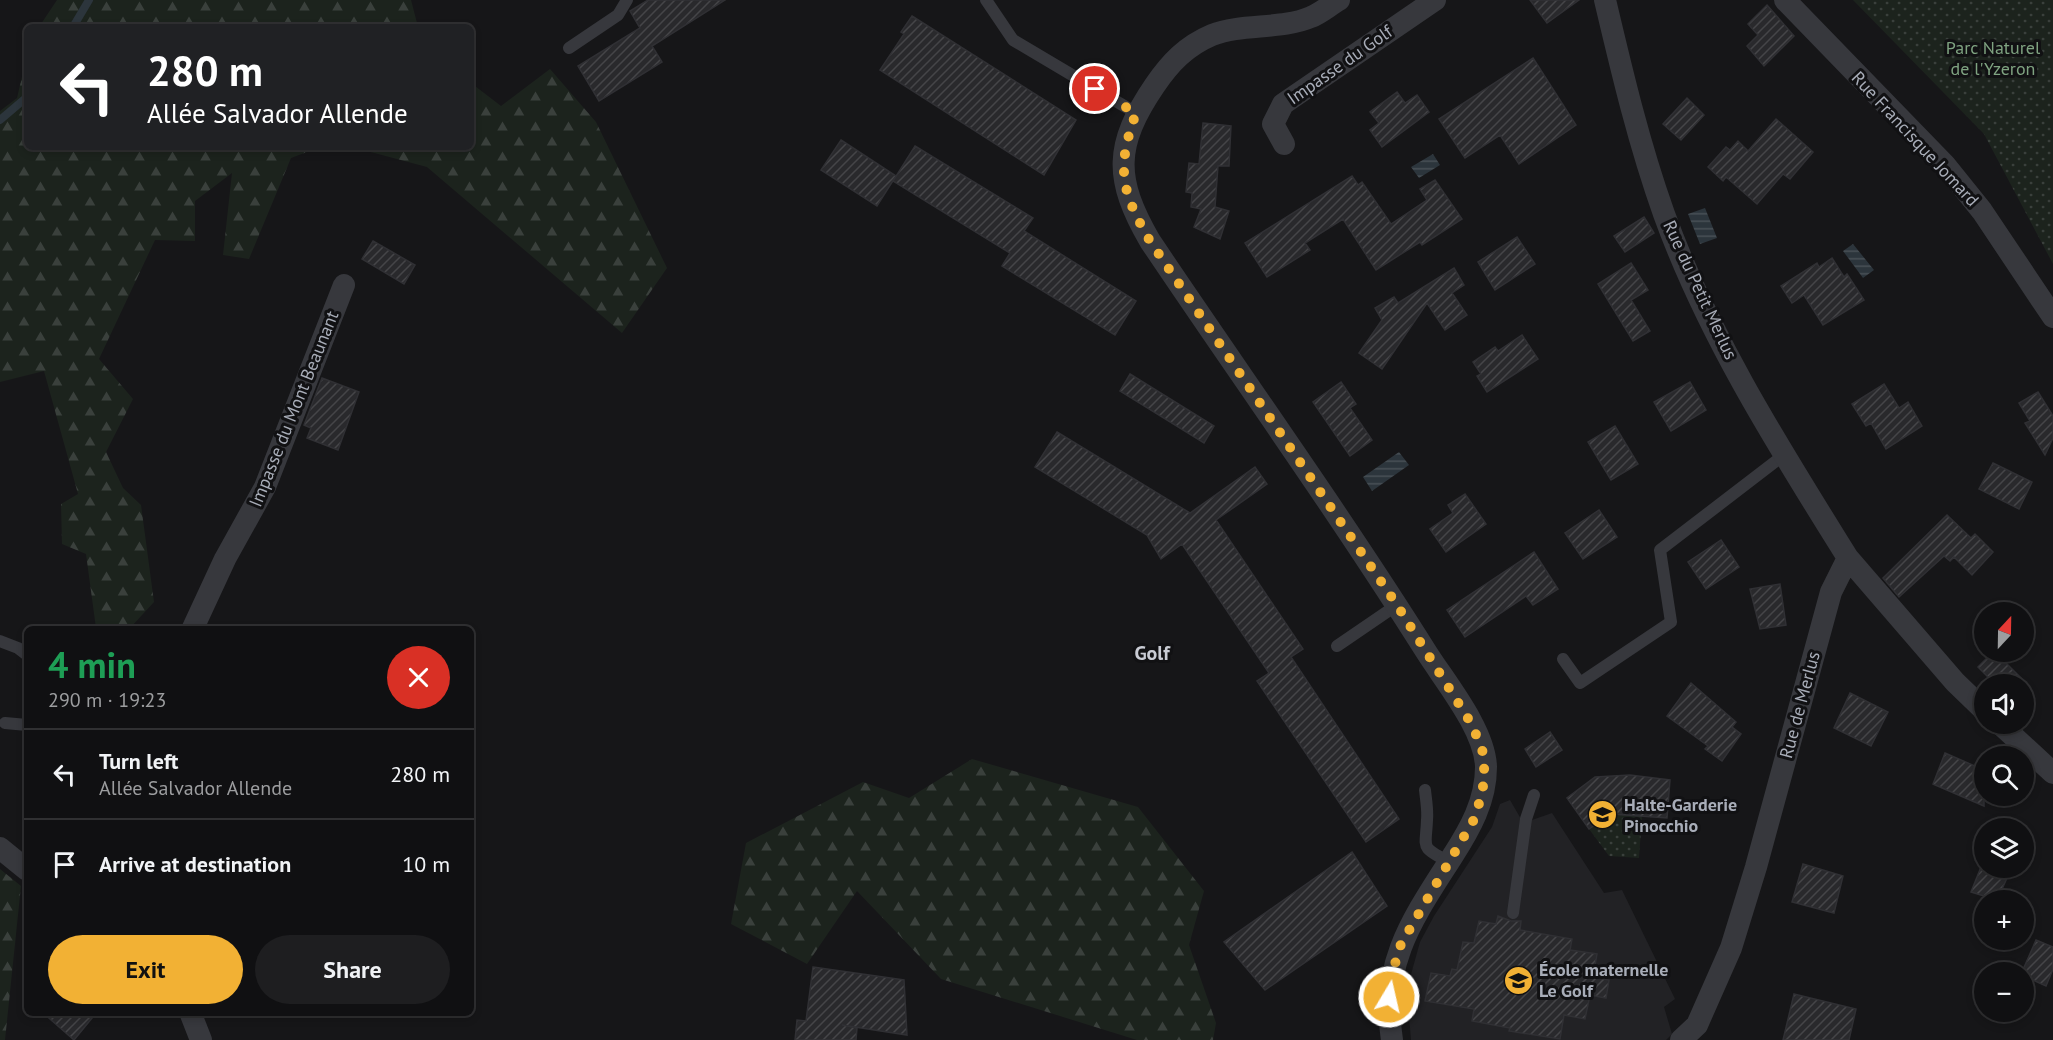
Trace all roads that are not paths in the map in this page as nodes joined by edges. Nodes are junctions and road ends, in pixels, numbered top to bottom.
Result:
1 (627, 0) edge
2 (986, 0) edge
3 (1339, 0) edge
4 (1435, 0) edge
5 (1605, 0) edge
6 (1785, 0) edge
7 (569, 48) dead end
8 (1136, 113) junction
9 (1284, 144) dead end
10 (344, 285) dead end
11 (2053, 317) edge
12 (1784, 455) junction
13 (1848, 558) junction
14 (1397, 605) junction
15 (194, 626) edge
16 (0, 641) edge
17 (1337, 646) dead end
18 (24, 653) edge
19 (1563, 659) dead end
20 (1974, 700) edge
21 (5, 723) dead end
22 (24, 725) edge
23 (2011, 734) edge
24 (2053, 774) edge
25 (1425, 790) dead end
26 (1533, 795) dead end
27 (0, 848) edge
28 (1449, 862) junction
29 (24, 868) edge
30 (1513, 913) dead end
31 (192, 1016) edge
32 (201, 1040) edge
33 (1392, 1040) edge
34 (1681, 1040) edge

1 - 7 lane
2 - 8 lane
3 - 8 street
4 - 9 street, Impasse du Golf
5 - 12 street, Rue du Petit Merlus
6 - 11 street, Rue Francisque Jomard
8 - 14 street
10 - 15 street, Impasse du Mont Beaunant
12 - 13 street, Rue du Petit Merlus
12 - 19 lane
13 - 20 street
13 - 34 street, Rue de Merlus
14 - 17 lane
14 - 28 street
16 - 18 lane
21 - 22 lane
23 - 24 street
25 - 28 lane
26 - 30 lane
27 - 29 street
28 - 33 street
31 - 32 street

